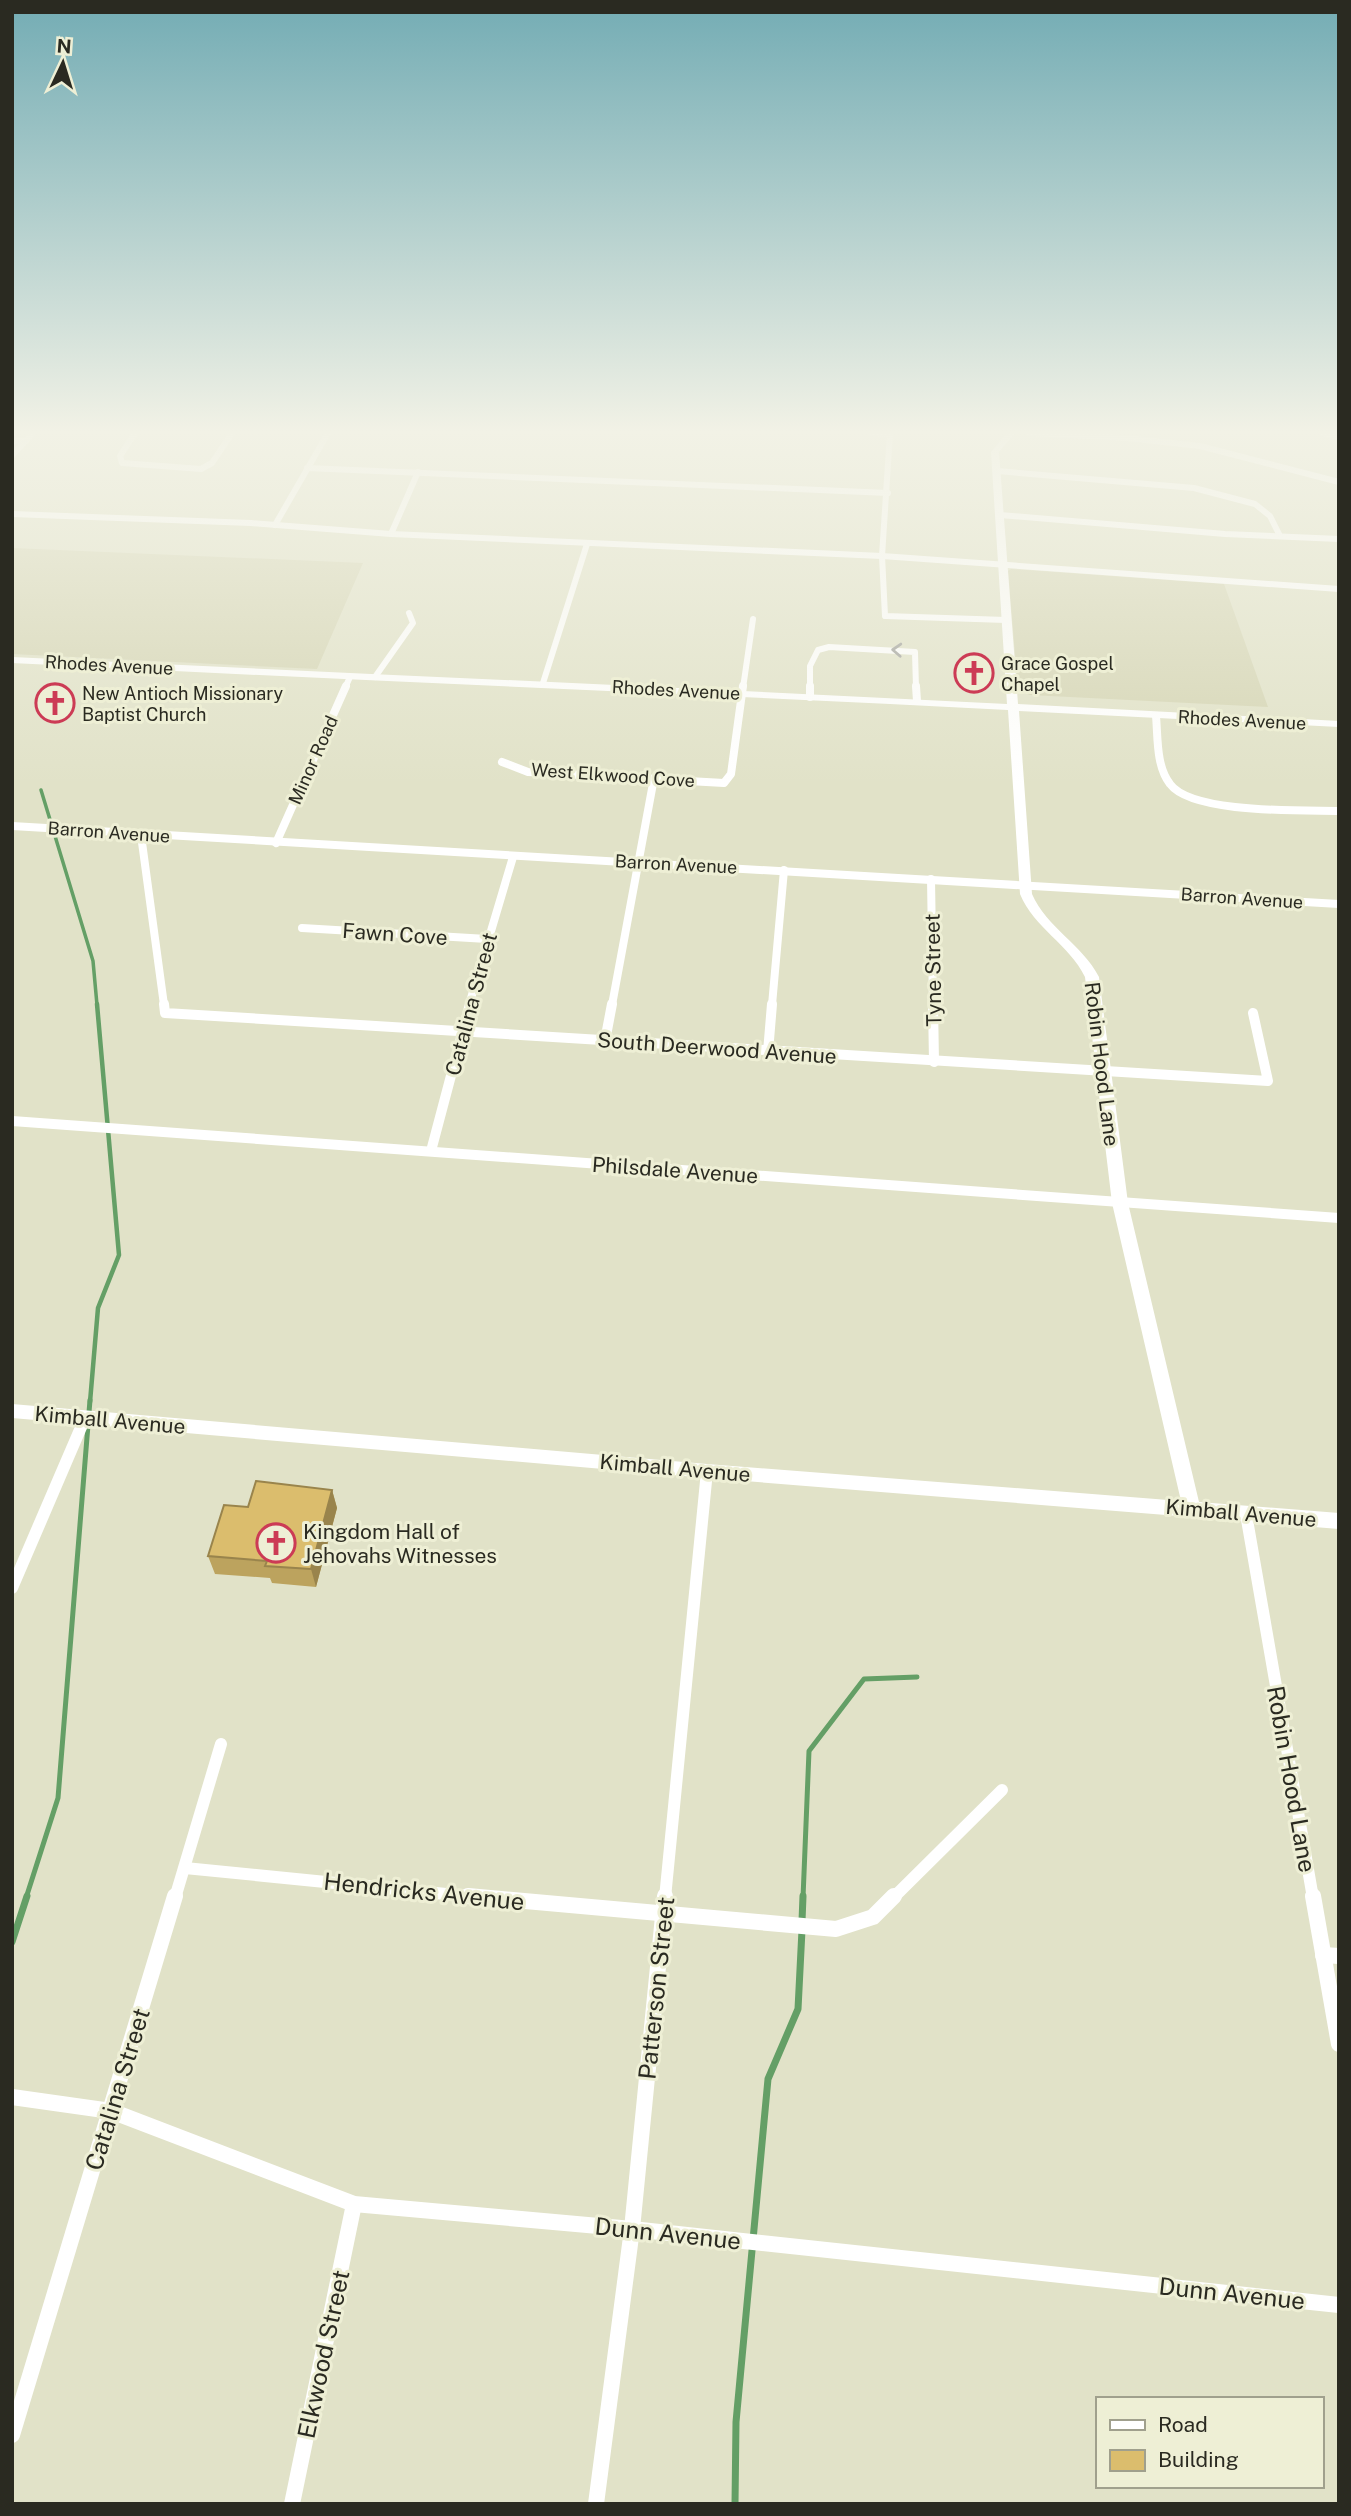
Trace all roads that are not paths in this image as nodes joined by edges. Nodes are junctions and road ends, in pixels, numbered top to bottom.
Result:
1 (585, 550) edge
2 (745, 550) edge
3 (883, 550) edge
4 (1001, 550) edge
5 (882, 556) junction
6 (1002, 565) junction
7 (1339, 589) edge
8 (409, 613) dead end
9 (753, 619) dead end
10 (1006, 620) junction
11 (12, 660) edge
12 (351, 677) junction
13 (375, 677) junction
14 (543, 683) junction
15 (742, 694) junction
16 (810, 697) junction
17 (917, 701) junction
18 (1011, 706) junction
19 (1156, 716) junction
20 (1339, 724) edge
21 (502, 762) dead end
22 (654, 778) junction
23 (1339, 811) edge
24 (12, 826) edge
25 (141, 835) junction
26 (276, 843) junction
27 (513, 857) junction
28 (640, 862) junction
29 (784, 870) junction
30 (931, 878) junction
31 (1025, 884) junction
32 (1339, 904) edge
33 (302, 928) dead end
34 (487, 939) junction
35 (1253, 1013) dead end
36 (464, 1033) junction
37 (605, 1041) junction
38 (768, 1052) junction
39 (934, 1062) junction
40 (1102, 1071) junction
41 (12, 1121) edge
42 (431, 1151) junction
43 (1120, 1203) junction
44 (1339, 1217) edge
45 (12, 1411) edge
46 (85, 1418) junction
47 (707, 1471) junction
48 (1192, 1509) junction
49 (1246, 1514) junction
50 (1339, 1521) edge
51 (12, 1588) edge
52 (221, 1744) dead end
53 (1002, 1790) dead end
54 (185, 1868) junction
55 (663, 1915) junction
56 (1331, 1955) edge
57 (1339, 2044) edge
58 (12, 2097) edge
59 (111, 2111) junction
60 (354, 2204) junction
61 (632, 2229) junction
62 (1339, 2305) edge
63 (12, 2435) edge
64 (292, 2504) edge
65 (596, 2504) edge

1 - 14 street
2 - 5 street
3 - 5 street
4 - 6 main road, Robin Hood Lane
5 - 6 street
5 - 10 street
6 - 7 street
6 - 10 main road, Robin Hood Lane
8 - 13 street
9 - 15 street
10 - 18 main road, Robin Hood Lane
11 - 12 main road, Rhodes Avenue
12 - 13 main road, Rhodes Avenue
12 - 26 street, Minor Road
13 - 14 main road, Rhodes Avenue
14 - 15 main road, Rhodes Avenue
15 - 16 main road, Rhodes Avenue
15 - 22 street, West Elkwood Cove
16 - 17 main road, Rhodes Avenue
17 -> 16 street
17 - 18 main road, Rhodes Avenue
18 - 19 main road, Rhodes Avenue
18 - 31 main road, Robin Hood Lane
19 - 20 main road, Rhodes Avenue
19 - 23 street
21 - 22 street, West Elkwood Cove
22 - 28 street
24 - 25 street, Barron Avenue
25 - 26 street, Barron Avenue
25 - 36 street, South Deerwood Avenue
26 - 27 street, Barron Avenue
27 - 28 street, Barron Avenue
27 - 34 street, Catalina Street
28 - 29 street, Barron Avenue
28 - 37 street
29 - 30 street, Barron Avenue
29 - 38 street
30 - 31 street, Barron Avenue
30 - 39 street, Tyne Street
31 - 32 street, Barron Avenue
31 - 40 main road, Robin Hood Lane
33 - 34 street, Fawn Cove
34 - 36 street, Catalina Street
35 - 40 street, South Deerwood Avenue
36 - 37 street, South Deerwood Avenue
36 - 42 street, Catalina Street
37 - 38 street, South Deerwood Avenue
38 - 39 street, South Deerwood Avenue
39 - 40 street, South Deerwood Avenue
40 - 43 main road, Robin Hood Lane
41 - 42 street, Philsdale Avenue
42 - 43 street, Philsdale Avenue
43 - 44 street, Philsdale Avenue
43 - 48 main road, Robin Hood Lane
45 - 46 main road, Kimball Avenue
46 - 47 main road, Kimball Avenue
46 - 51 street
47 - 48 main road, Kimball Avenue
47 - 55 street, Patterson Street
48 - 49 main road, Kimball Avenue
49 - 50 main road, Kimball Avenue
49 - 56 street, Robin Hood Lane
52 - 54 street, Catalina Street
53 - 55 street, Hendricks Avenue
54 - 55 street, Hendricks Avenue
54 - 59 street, Catalina Street
55 - 61 street, Patterson Street
56 - 57 street, Robin Hood Lane
58 - 59 street, Dunn Avenue
59 - 60 street, Dunn Avenue
59 - 63 street, Catalina Street
60 - 61 street, Dunn Avenue
60 - 64 street, Elkwood Street
61 - 62 street, Dunn Avenue
61 - 65 street, Patterson Street

